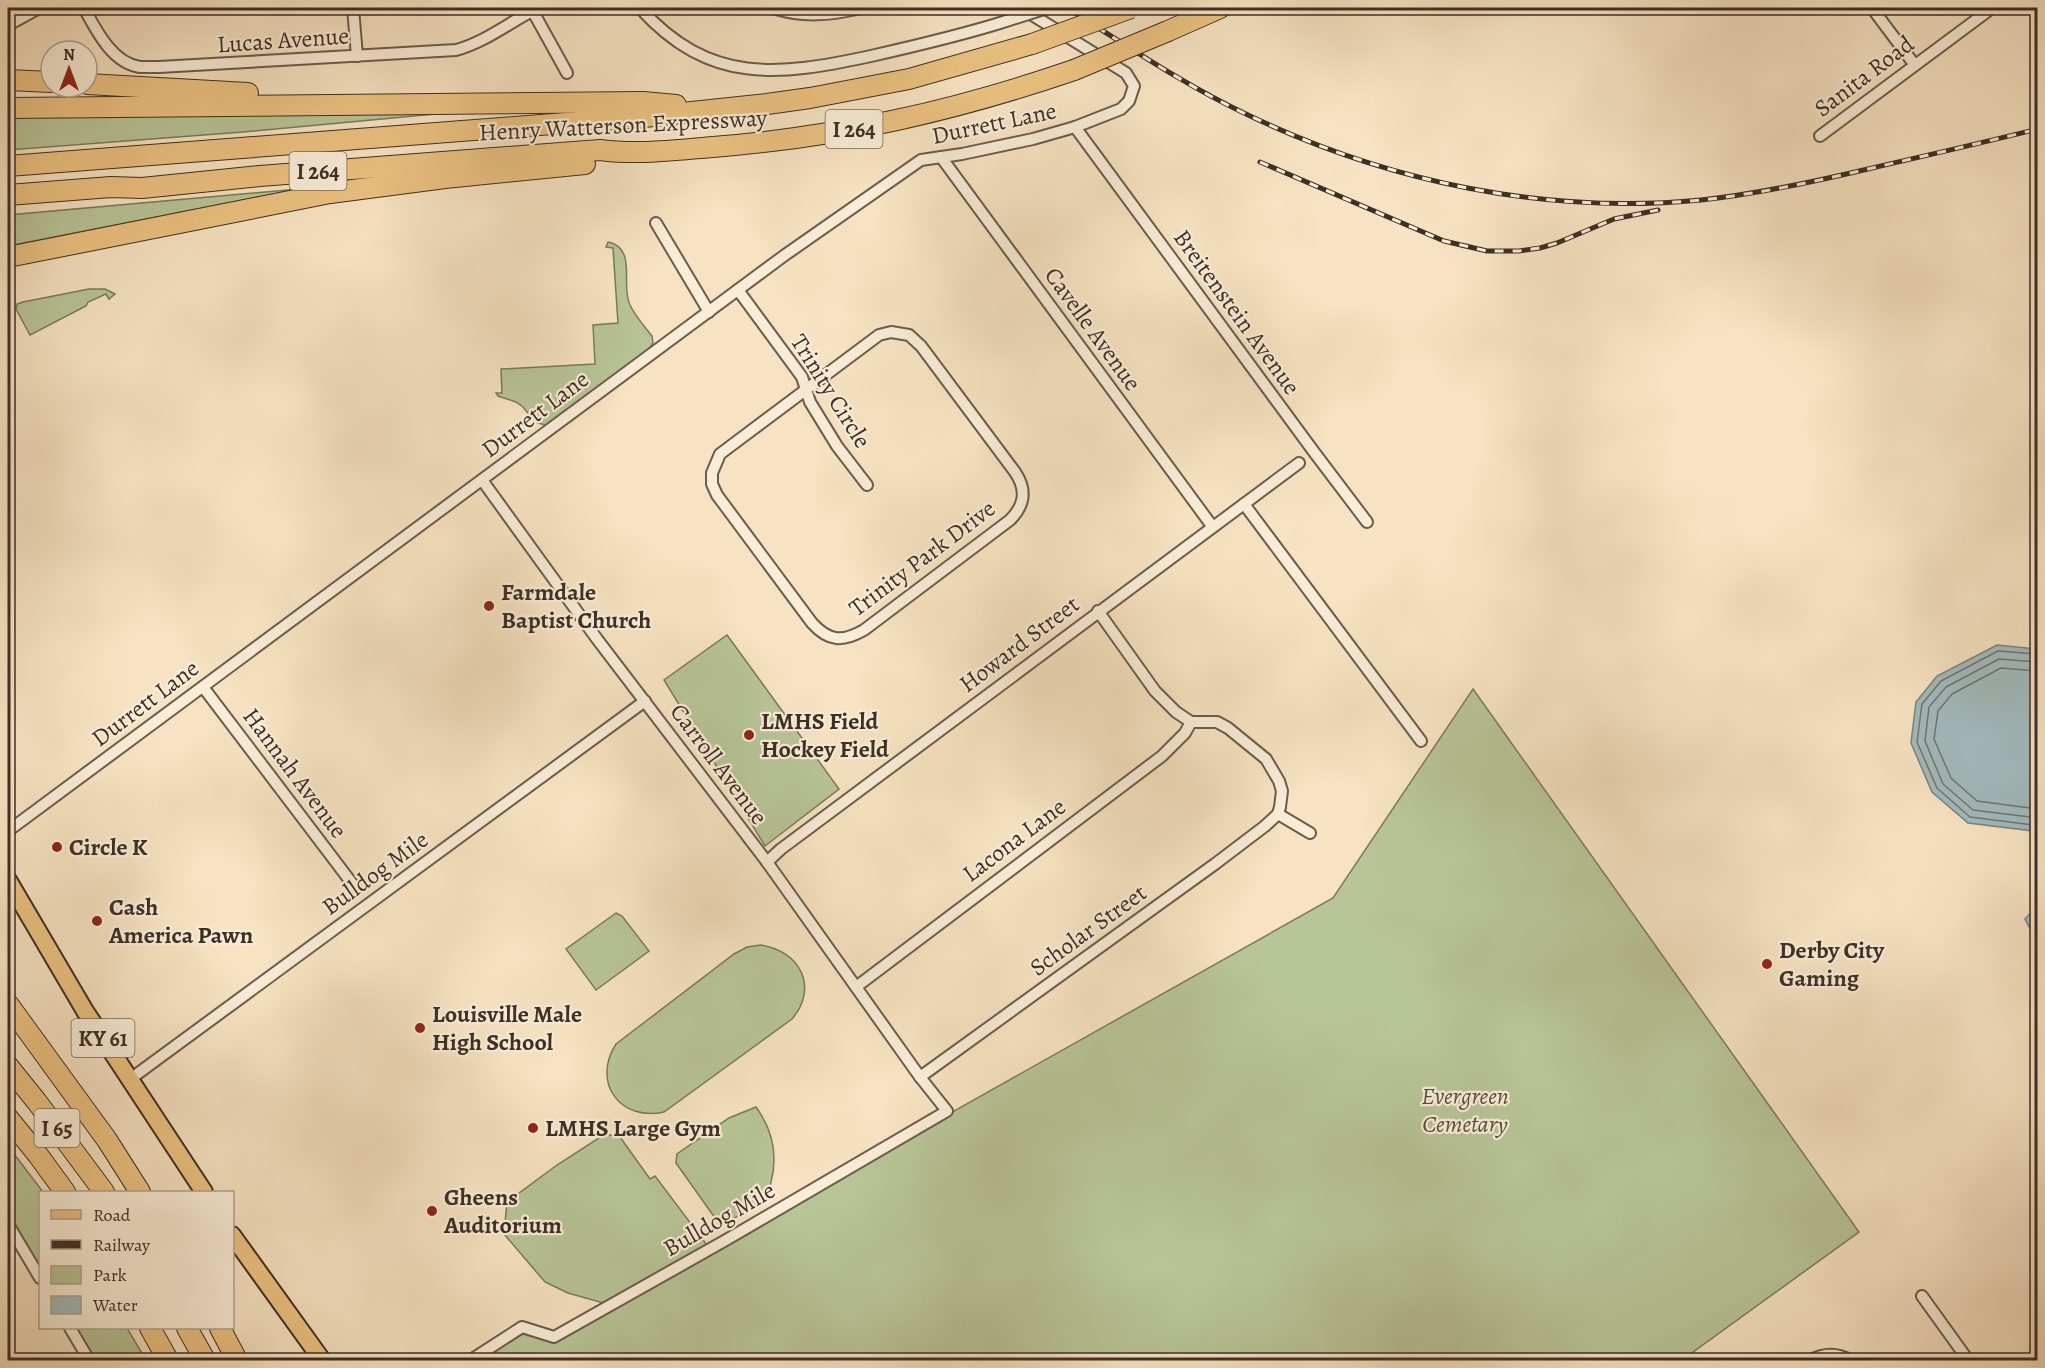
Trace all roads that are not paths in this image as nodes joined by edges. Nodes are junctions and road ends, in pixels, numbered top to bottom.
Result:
1 (39, 8) edge
2 (84, 8) edge
3 (353, 8) edge
4 (534, 8) edge
5 (640, 8) edge
6 (773, 8) edge
7 (861, 8) edge
8 (1021, 8) edge
9 (1047, 8) edge
10 (1131, 8) edge
11 (1220, 8) edge
12 (1872, 8) edge
13 (1992, 8) edge
14 (8, 25) edge
15 (357, 56) junction
16 (1914, 64) junction
17 (567, 73) dead end
18 (8, 80) edge
19 (39, 81) edge
20 (99, 85) edge
21 (327, 105) junction
22 (8, 108) edge
23 (721, 109) junction
24 (1075, 127) junction
25 (1820, 136) dead end
26 (628, 153) junction
27 (941, 157) junction
28 (8, 166) edge
29 (142, 188) junction
30 (8, 195) edge
31 (8, 208) edge
32 (656, 223) dead end
33 (8, 257) edge
34 (738, 291) junction
35 (709, 312) junction
36 (806, 389) junction
37 (1299, 463) dead end
38 (482, 480) junction
39 (867, 485) dead end
40 (1244, 504) junction
41 (1367, 522) dead end
42 (1212, 526) junction
43 (1098, 611) junction
44 (203, 687) junction
45 (645, 701) junction
46 (1191, 722) junction
47 (1421, 741) dead end
48 (1278, 814) junction
49 (8, 831) edge
50 (1310, 833) dead end
51 (767, 862) junction
52 (8, 880) edge
53 (354, 885) dead end
54 (856, 987) junction
55 (8, 1004) edge
56 (8, 1066) edge
57 (920, 1077) junction
58 (129, 1080) junction
59 (8, 1118) edge
60 (64, 1191) edge
61 (103, 1191) edge
62 (139, 1191) edge
63 (203, 1191) edge
64 (8, 1224) edge
65 (234, 1238) edge
66 (39, 1276) edge
67 (1922, 1296) dead end
68 (71, 1329) edge
69 (151, 1329) edge
70 (188, 1329) edge
71 (221, 1329) edge
72 (89, 1360) edge
73 (168, 1360) edge
74 (205, 1360) edge
75 (237, 1360) edge
76 (322, 1360) edge
77 (471, 1360) edge
78 (1811, 1360) edge
79 (1850, 1360) edge
80 (1968, 1360) edge

1 - 14 street
2 - 15 street, Lucas Avenue
3 - 15 street
4 - 15 street, Lucas Avenue
4 - 17 street
5 - 9 street, bridge
6 - 7 street
8 - 24 street, Durrett Lane
10 - 23 highway, Henry Watterson Expressway / I 264, bridge
11 - 26 highway, Henry Watterson Expressway / I 264, bridge
12 - 16 street
13 - 16 street, Sanita Road
16 - 25 street, Sanita Road
18 - 19 highway
20 - 21 highway
21 - 22 highway
21 - 23 highway
23 - 28 highway, Henry Watterson Expressway / I 264
24 - 27 street, Durrett Lane
24 - 41 street, Breitenstein Avenue
26 - 29 highway, Henry Watterson Expressway / I 264
26 - 33 highway
27 - 34 street, Durrett Lane
27 - 42 street, Cavelle Avenue
29 - 30 highway, Henry Watterson Expressway / I 264
29 - 31 highway
32 - 35 street
34 - 35 street, Durrett Lane
34 - 36 street, Trinity Circle
35 - 38 street, Durrett Lane
36 - 36 street, Trinity Park Drive
36 - 39 street, Trinity Circle
37 - 40 street, Howard Street
38 - 44 street, Durrett Lane
38 - 45 street, Carroll Avenue
40 - 42 street, Howard Street
40 - 47 street
42 - 43 street, Howard Street
43 - 46 street
43 - 51 street, Howard Street
44 - 49 street, Durrett Lane
44 - 53 street, Hannah Avenue
45 - 51 street, Carroll Avenue
45 - 58 street, Bulldog Mile
46 - 48 street
46 - 54 street, Lacona Lane
48 - 50 street
48 - 57 street, Scholar Street
51 - 54 street, Carroll Avenue
52 - 58 main road, KY 61
54 - 57 street, Carroll Avenue
55 - 62 highway
56 - 61 highway, I 65
57 - 77 street, Bulldog Mile
58 - 63 main road, KY 61
59 - 60 highway, I 65
64 - 66 street
65 - 76 main road
67 - 80 street
68 - 72 street
69 - 73 highway
70 - 74 highway
71 - 75 highway
78 - 79 street

